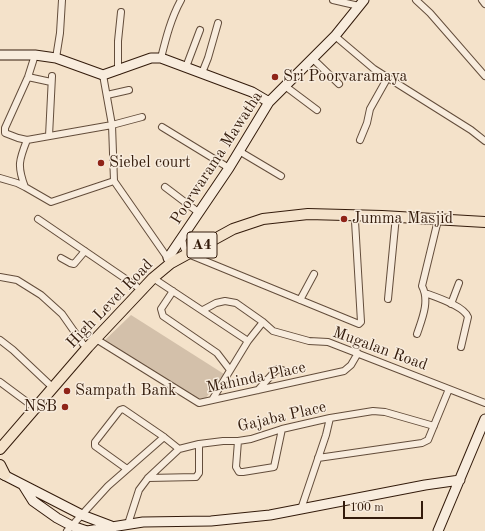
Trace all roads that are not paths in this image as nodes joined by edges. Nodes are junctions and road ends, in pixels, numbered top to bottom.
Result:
1 (62, 0) edge
2 (181, 0) edge
3 (333, 0) edge
4 (416, 0) edge
5 (482, 0) edge
6 (362, 3) edge
7 (485, 4) edge
8 (121, 12) dead end
9 (218, 23) dead end
10 (200, 30) dead end
11 (335, 36) junction
12 (0, 55) edge
13 (35, 55) junction
14 (56, 58) junction
15 (161, 58) junction
16 (312, 58) junction
17 (186, 67) junction
18 (118, 71) junction
19 (202, 73) junction
20 (103, 75) junction
21 (485, 76) edge
22 (388, 77) junction
23 (28, 78) junction
24 (339, 84) dead end
25 (285, 86) junction
26 (129, 90) dead end
27 (107, 95) junction
28 (269, 102) junction
29 (317, 110) dead end
30 (142, 117) dead end
31 (112, 125) junction
32 (162, 127) dead end
33 (49, 136) junction
34 (27, 140) junction
35 (360, 140) dead end
36 (485, 141) edge
37 (239, 151) junction
38 (229, 168) junction
39 (281, 176) dead end
40 (0, 178) edge
41 (114, 181) junction
42 (25, 187) junction
43 (164, 187) dead end
44 (198, 212) junction
45 (344, 214) junction
46 (365, 215) junction
47 (396, 216) junction
48 (485, 217) edge
49 (38, 219) dead end
50 (355, 220) junction
51 (438, 220) junction
52 (485, 222) edge
53 (185, 247) junction
54 (85, 251) junction
55 (61, 258) dead end
56 (169, 261) junction
57 (314, 274) dead end
58 (0, 277) edge
59 (153, 278) junction
60 (459, 283) dead end
61 (136, 286) junction
62 (173, 292) junction
63 (426, 293) junction
64 (388, 299) dead end
65 (300, 300) junction
66 (451, 304) junction
67 (203, 310) junction
68 (263, 322) junction
69 (417, 334) dead end
70 (96, 339) junction
71 (0, 340) edge
72 (248, 340) junction
73 (85, 346) junction
74 (461, 347) dead end
75 (358, 353) junction
76 (230, 370) junction
77 (282, 370) dead end
78 (0, 382) edge
79 (49, 384) junction
80 (449, 389) junction
81 (258, 390) junction
82 (212, 400) junction
83 (485, 403) edge
84 (31, 405) junction
85 (330, 418) junction
86 (485, 419) edge
87 (434, 426) junction
88 (282, 430) junction
89 (164, 437) junction
90 (238, 441) junction
91 (0, 442) edge
92 (199, 444) junction
93 (179, 449) junction
94 (318, 458) junction
95 (0, 465) edge
96 (127, 470) junction
97 (2, 474) edge
98 (148, 478) junction
99 (460, 480) junction
100 (23, 485) junction
101 (301, 509) junction
102 (82, 515) junction
103 (128, 524) junction
104 (69, 528) edge
105 (115, 528) edge
106 (438, 531) edge

1 - 14 street
2 - 15 street
3 - 6 street, Poorwarama Mawatha
4 - 21 street
5 - 7 street
6 - 11 main road, Poorwarama Mawatha
8 - 18 street
9 - 19 street
10 - 17 street
11 - 16 main road, Poorwarama Mawatha
11 - 22 street
12 - 13 main road
13 - 14 main road
13 - 23 street
14 - 20 main road
15 - 17 main road
15 - 18 main road
16 - 24 street
16 - 25 main road, Poorwarama Mawatha
17 - 19 main road
18 - 20 main road
19 - 28 main road
20 - 27 street
22 - 35 street
22 - 36 street
23 - 33 street
23 - 34 street
25 - 28 main road, Poorwarama Mawatha
25 - 29 street
26 - 27 street
27 - 31 street
28 - 37 main road, Poorwarama Mawatha
30 - 31 street
31 - 33 street
31 - 41 street
32 - 38 street
33 - 34 street
34 - 42 street
37 - 38 main road, Poorwarama Mawatha
37 - 39 street
38 - 44 main road, Poorwarama Mawatha
40 - 42 street
41 - 42 street
41 - 56 street
43 - 44 street
44 - 53 main road, Poorwarama Mawatha
45 - 46 highway, High Level Road / A4
45 - 50 street
45 - 53 highway, High Level Road / A4
46 - 47 highway, High Level Road / A4
46 - 50 street
47 - 51 highway, High Level Road / A4
47 - 64 street
48 - 53 highway, High Level Road / A4
49 - 54 street
50 - 65 street
51 - 52 highway, High Level Road / A4
51 - 63 street
53 - 56 highway, High Level Road / A4
53 - 56 main road, Poorwarama Mawatha
53 - 65 street
54 - 55 street
54 - 61 street
56 - 59 highway, High Level Road / A4
56 - 61 highway, High Level Road / A4
57 - 65 street
58 - 73 street
59 - 62 street
59 - 70 highway, High Level Road / A4
60 - 66 street
61 - 73 highway, High Level Road / A4
62 - 67 street
62 - 76 street
63 - 66 street
63 - 69 street
66 - 74 street
67 - 68 street, Mugalan Road
67 - 72 street
68 - 72 street
68 - 75 street, Mugalan Road
70 - 73 highway, High Level Road / A4
70 - 82 street, Mahinda Place
71 - 79 street
72 - 76 street
73 - 79 highway, High Level Road / A4
73 - 91 highway, High Level Road / A4
75 - 80 street, Mugalan Road
75 - 81 street, Mahinda Place
76 - 82 street
77 - 81 street
78 - 84 street
79 - 84 highway, High Level Road / A4
80 - 83 street, Mugalan Road
80 - 87 street
81 - 82 street, Mahinda Place
84 - 91 highway, High Level Road / A4
85 - 87 street, Gajaba Place
85 - 88 street, Gajaba Place
85 - 94 street
86 - 99 main road
87 - 94 street
88 - 90 street, Gajaba Place
88 - 90 street
89 - 93 street
89 - 96 street
89 - 96 street
90 - 92 street, Gajaba Place
92 - 93 street, Gajaba Place
92 - 98 street
93 - 98 street, Gajaba Place
94 - 101 street
95 - 97 highway
96 - 102 street
97 - 100 main road
98 - 103 street, Gajaba Place
99 - 101 main road
99 - 106 main road
100 - 102 main road
100 - 104 main road
101 - 103 main road
102 - 104 street
102 - 105 main road
103 - 105 main road
104 - 105 main road

